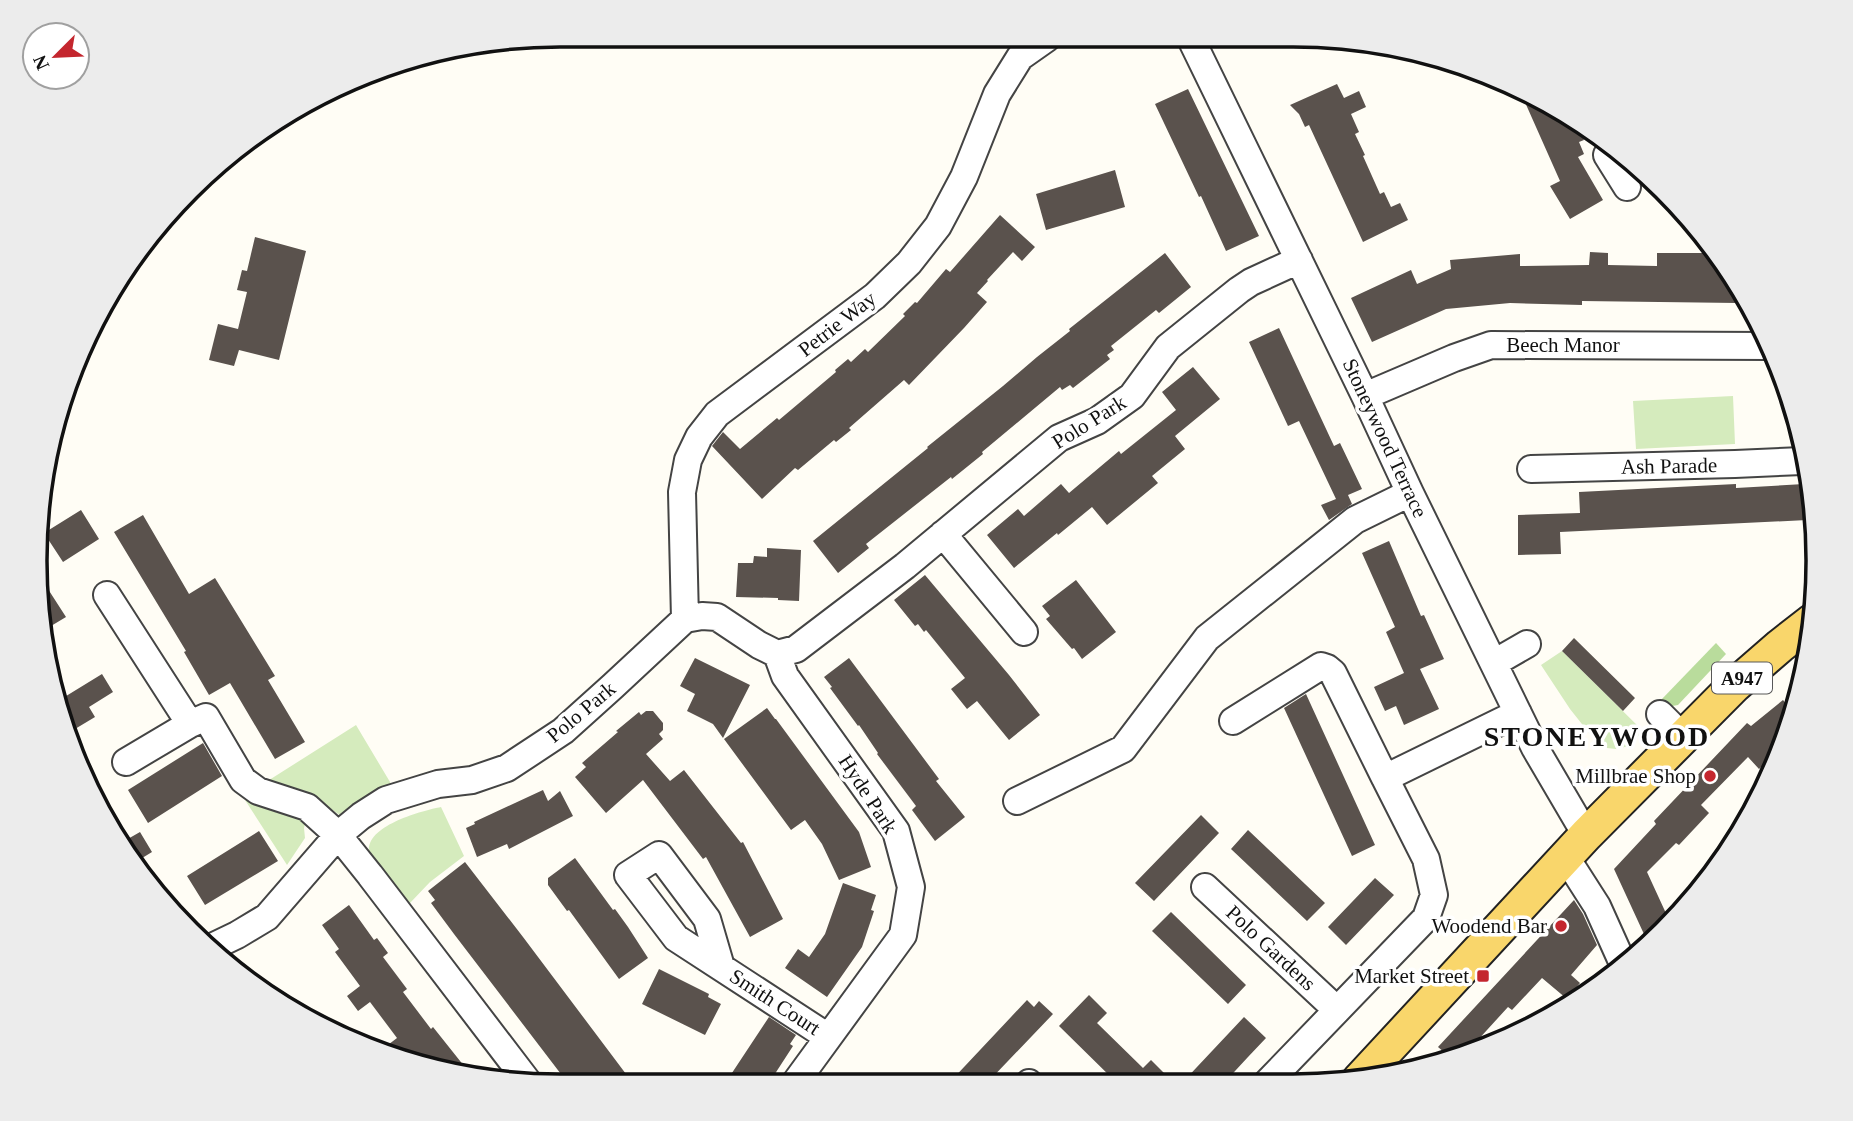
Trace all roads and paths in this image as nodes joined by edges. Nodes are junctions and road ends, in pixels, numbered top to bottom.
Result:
1 (1034, 47) edge
2 (1195, 47) edge
3 (1609, 156) edge
4 (1627, 187) dead end
5 (1298, 260) junction
6 (1759, 346) edge
7 (1365, 396) junction
8 (1796, 461) edge
9 (1531, 469) dead end
10 (1410, 493) junction
11 (943, 534) junction
12 (107, 595) dead end
13 (685, 619) junction
14 (1801, 630) edge
15 (1024, 632) dead end
16 (1527, 644) dead end
17 (777, 654) junction
18 (1494, 663) junction
19 (1518, 713) junction
20 (1660, 714) dead end
21 (1233, 721) dead end
22 (190, 724) junction
23 (1684, 737) junction
24 (126, 762) dead end
25 (1385, 778) junction
26 (1017, 801) dead end
27 (338, 835) junction
28 (1575, 846) junction
29 (1205, 887) dead end
30 (219, 943) edge
31 (1619, 956) edge
32 (721, 967) dead end
33 (1337, 1010) junction
34 (828, 1037) junction
35 (1371, 1067) edge
36 (521, 1072) edge
37 (801, 1074) edge
38 (1276, 1074) edge

1 - 13 street, Petrie Way
2 - 5 street, Stoneywood Terrace
3 - 4 street
5 - 7 street, Stoneywood Terrace
5 - 11 street, Polo Park
6 - 7 street, Beech Manor
7 - 10 street, Stoneywood Terrace
8 - 9 street, Ash Parade
10 - 18 street, Stoneywood Terrace
10 - 26 street
11 - 15 street
11 - 17 street, Polo Park
12 - 22 street
13 - 17 street
13 - 27 street, Polo Park
14 - 23 main road, A947
16 - 18 street
17 - 34 street, Hyde Park
18 - 19 street, Stoneywood Terrace
19 - 25 street
19 - 28 street, Stoneywood Terrace
20 - 23 street
21 - 25 street
22 - 24 street
22 - 27 street
23 - 28 main road, A947
25 - 33 street
27 - 30 street, Polo Park
27 - 36 street
28 - 31 street
28 - 35 main road, A947
29 - 33 street, Polo Gardens
32 - 34 street, Smith Court
33 - 38 street
34 - 37 street, Hyde Park

